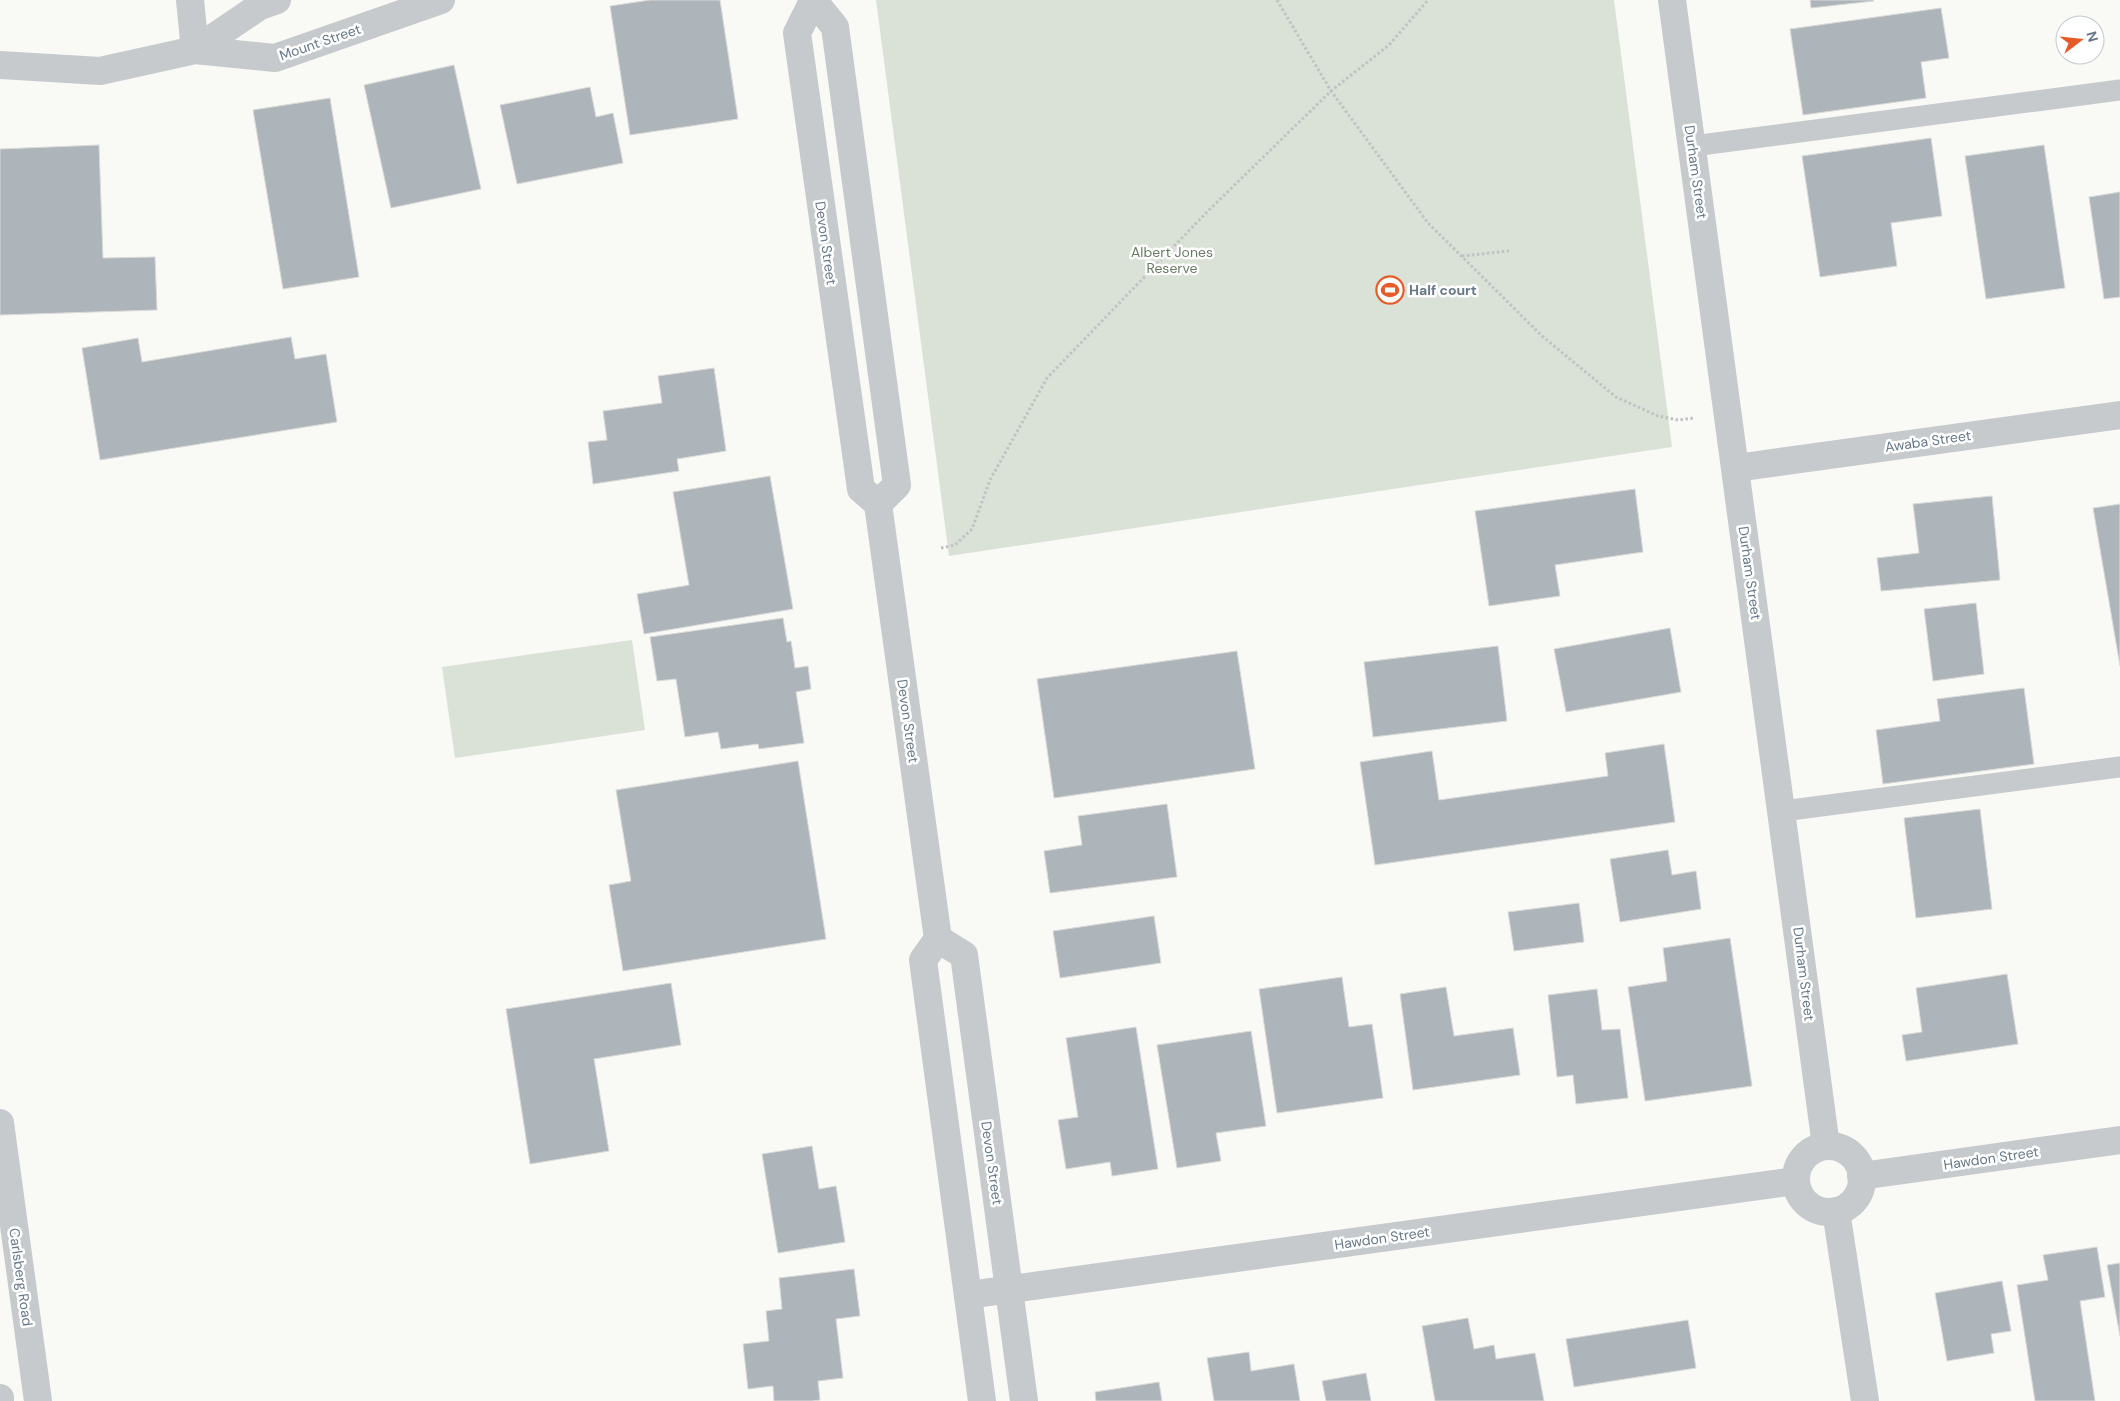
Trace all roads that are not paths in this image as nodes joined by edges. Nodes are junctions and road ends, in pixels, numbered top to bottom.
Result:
1 (190, 0) edge
2 (277, 0) edge
3 (441, 0) edge
4 (813, 0) edge
5 (1672, 0) edge
6 (195, 50) junction
7 (0, 65) edge
8 (2120, 90) edge
9 (1693, 146) junction
10 (2120, 415) edge
11 (1736, 468) junction
12 (879, 493) junction
13 (2120, 767) edge
14 (1782, 811) junction
15 (938, 939) junction
16 (0, 1123) edge
17 (2120, 1140) edge
18 (1826, 1146) junction
19 (1861, 1176) junction
20 (1796, 1181) junction
21 (1836, 1211) junction
22 (11, 1283) edge
23 (1008, 1290) junction
24 (968, 1295) junction
25 (38, 1401) edge
26 (982, 1401) edge
27 (1024, 1401) edge
28 (1865, 1401) edge

1 - 6 street
2 - 6 street, Mount Street
3 - 6 street, Mount Street
4 - 12 street, Devon Street
4 - 12 street, Devon Street
5 - 9 street, Durham Street
6 - 7 street, Mount Street
8 - 9 lane
9 - 11 street, Durham Street
10 - 11 street, Awaba Street
11 - 14 street, Durham Street
12 - 15 street, Devon Street
13 - 14 lane
14 - 18 street, Durham Street
15 - 23 street, Devon Street
15 - 24 street
16 - 22 street, Carlsberg Road
17 - 19 street, Hawdon Street
18 - 19 street
18 - 20 street
19 - 21 street
20 - 21 street
20 - 23 street, Hawdon Street
21 - 28 street
22 - 25 street, Carlsberg Road
23 - 24 street, Hawdon Street
23 - 27 street, Devon Street
24 - 26 street

